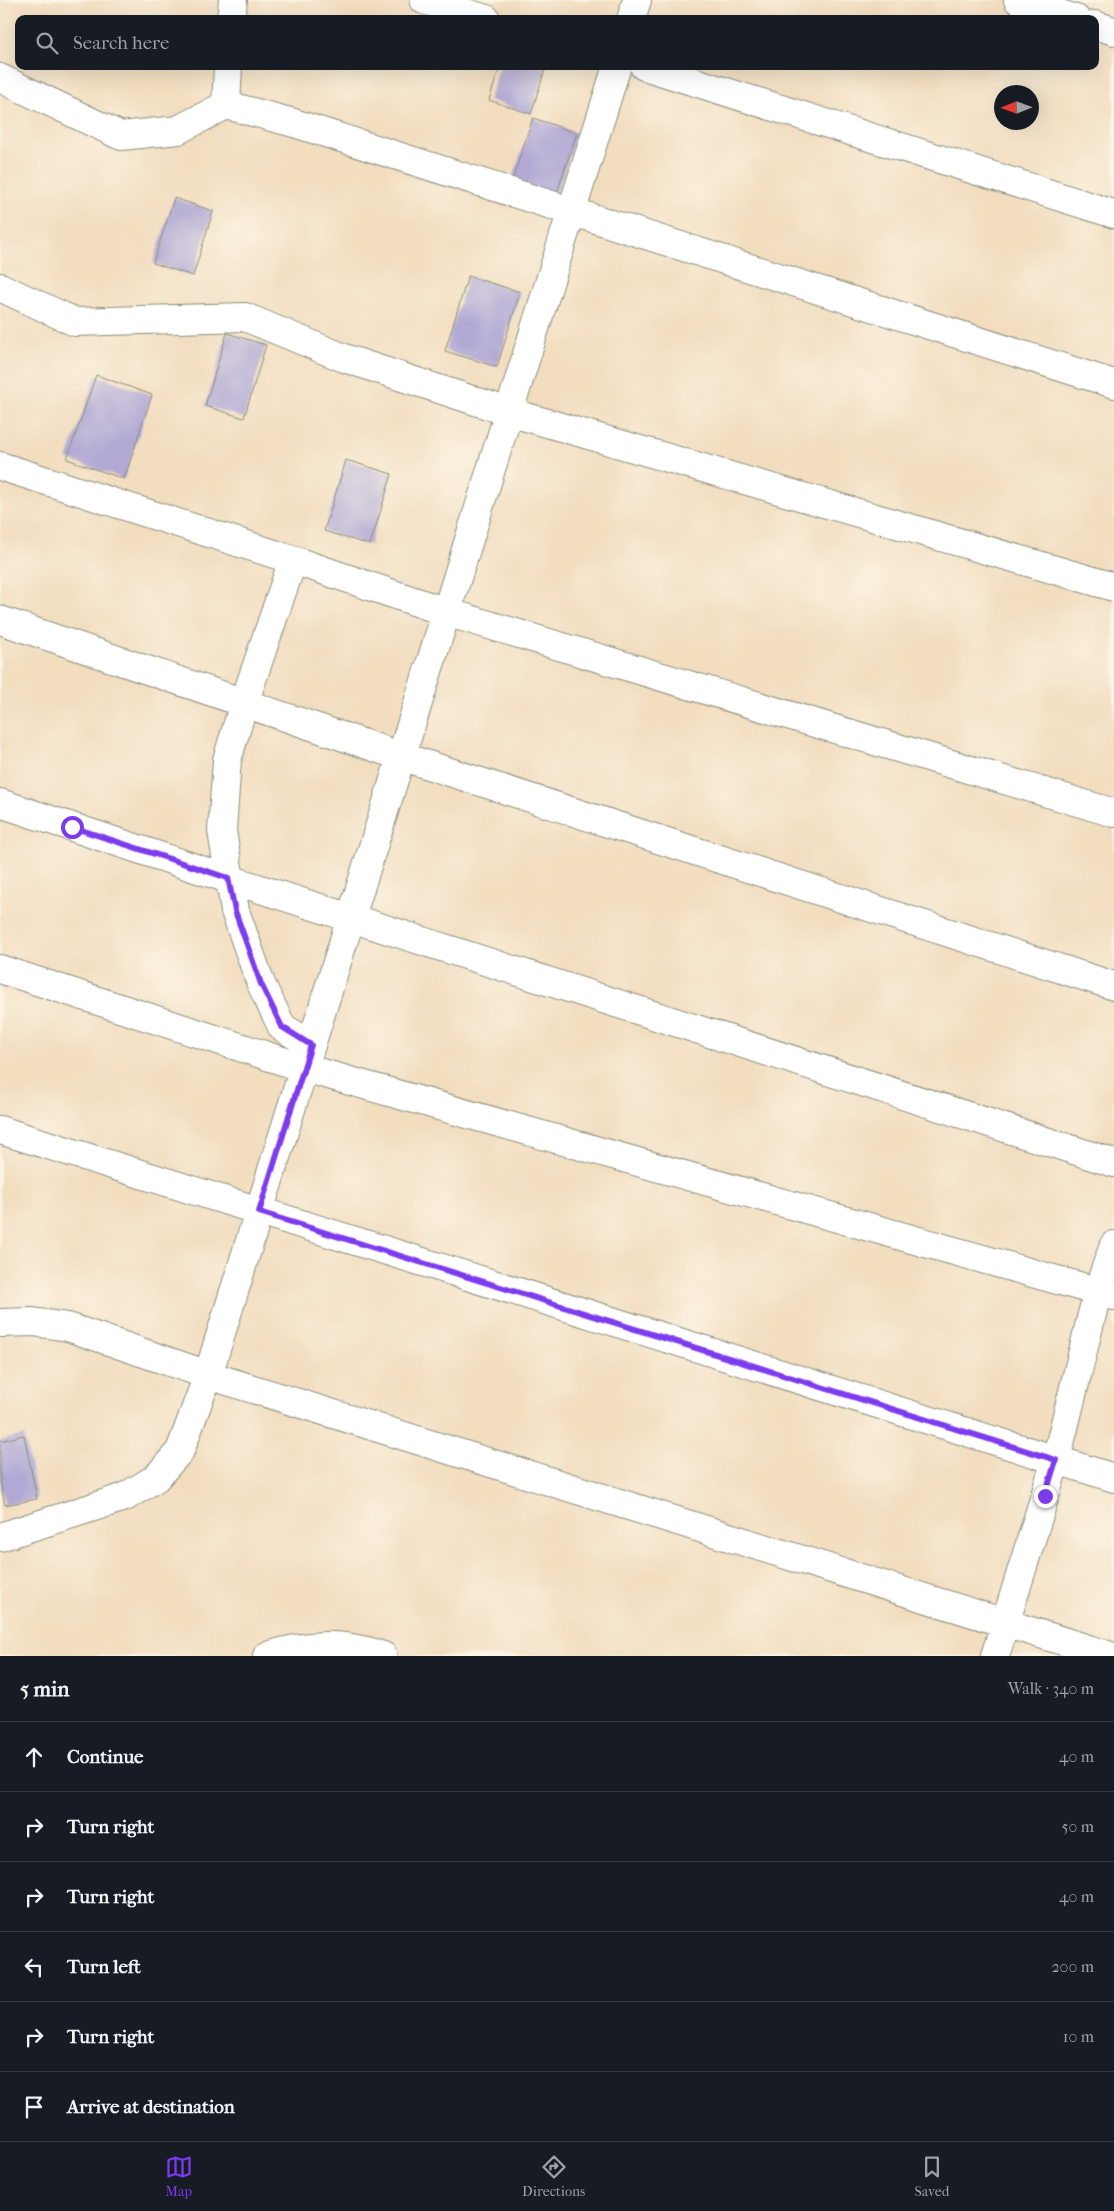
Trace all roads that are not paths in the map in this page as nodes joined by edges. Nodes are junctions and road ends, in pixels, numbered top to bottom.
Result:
1 (233, 0) edge
2 (424, 0) edge
3 (637, 0) edge
4 (1018, 0) edge
5 (231, 15) edge
6 (473, 15) edge
7 (632, 15) edge
8 (1064, 15) edge
9 (1099, 26) edge
10 (1114, 31) edge
11 (228, 70) edge
12 (616, 70) edge
13 (657, 70) edge
14 (0, 78) edge
15 (226, 105) junction
16 (571, 211) junction
17 (1114, 214) edge
18 (0, 287) edge
19 (1114, 384) edge
20 (509, 412) junction
21 (0, 466) edge
22 (293, 560) junction
23 (1114, 587) edge
24 (446, 612) junction
25 (0, 620) edge
26 (244, 703) junction
27 (400, 756) junction
28 (0, 803) edge
29 (1114, 813) edge
30 (228, 878) junction
31 (350, 917) junction
32 (0, 969) edge
33 (1114, 986) edge
34 (308, 1056) junction
35 (0, 1130) edge
36 (1114, 1163) edge
37 (259, 1212) junction
38 (1114, 1245) edge
39 (1106, 1293) edge
40 (0, 1323) edge
41 (208, 1375) junction
42 (1056, 1460) junction
43 (1114, 1478) edge
44 (0, 1537) edge
45 (1005, 1623) junction
46 (268, 1656) edge
47 (384, 1656) edge
48 (995, 1656) edge
49 (1111, 1656) edge

1 - 5 street
2 - 6 street
3 - 7 street
4 - 8 street
9 - 10 street
11 - 15 street
12 - 16 street
13 - 17 street
14 - 15 street
15 - 16 street
16 - 19 street
16 - 20 street
18 - 20 street
20 - 23 street
20 - 24 street
21 - 22 street
22 - 24 street
22 - 26 street
24 - 27 street
24 - 29 street
25 - 26 street
26 - 27 street
26 - 30 street
27 - 31 street
27 - 33 street
28 - 30 street
30 - 31 street
30 - 34 street
31 - 34 street
31 - 36 street
32 - 34 street
34 - 37 street
34 - 39 street
35 - 37 street
37 - 41 street
37 - 42 street
38 - 39 street
39 - 42 street
40 - 41 street
41 - 44 street
41 - 45 street
42 - 43 street
42 - 45 street
45 - 48 street
45 - 49 street
46 - 47 street

